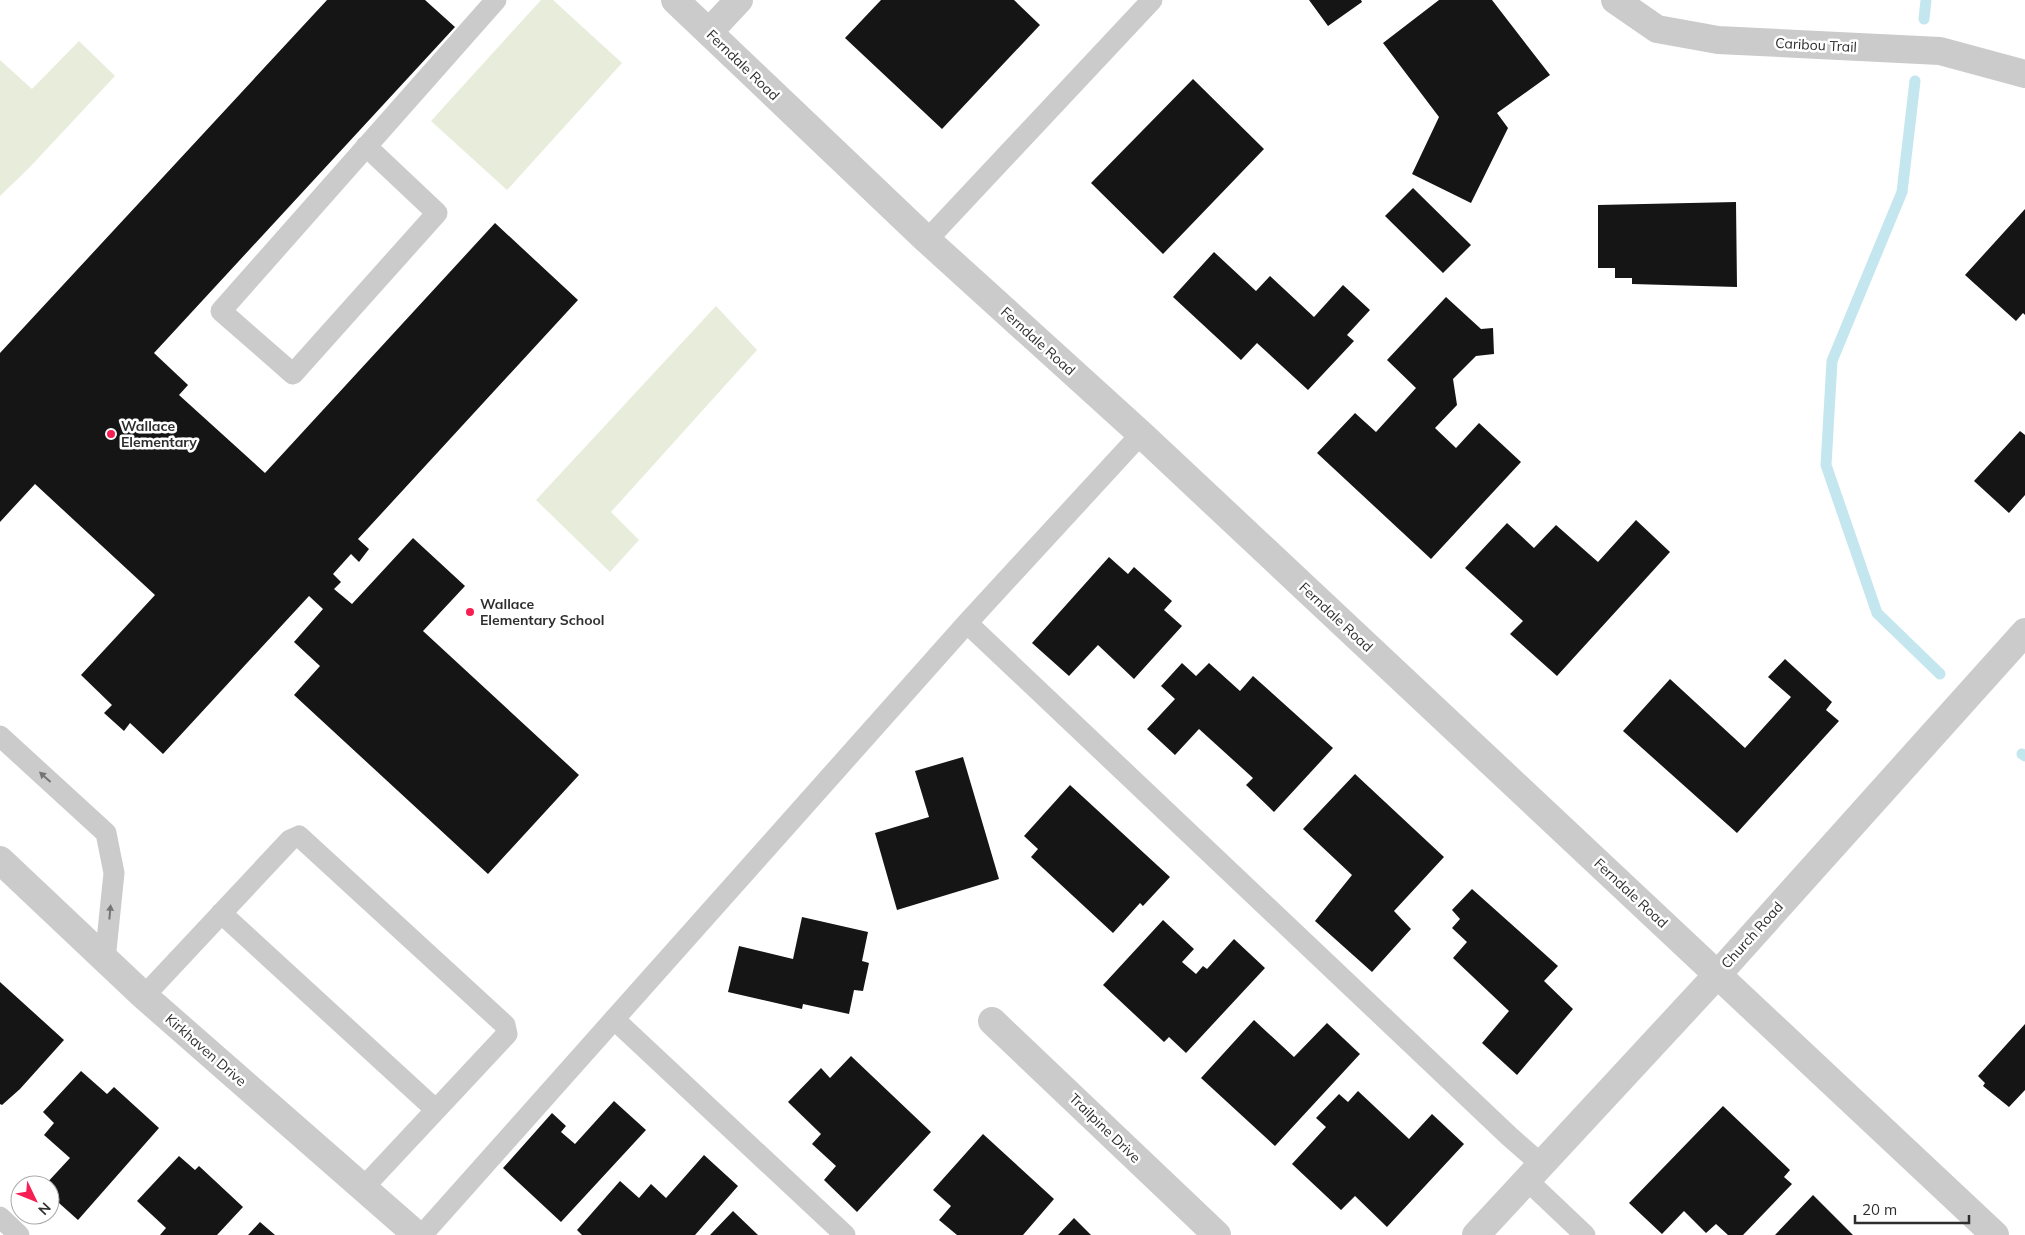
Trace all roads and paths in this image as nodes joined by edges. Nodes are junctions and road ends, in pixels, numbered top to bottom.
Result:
1 (496, 0) edge
2 (675, 0) edge
3 (739, 0) edge
4 (1152, 0) edge
5 (1615, 0) edge
6 (709, 32) junction
7 (2025, 74) edge
8 (366, 146) junction
9 (927, 240) junction
10 (1141, 434) junction
11 (967, 624) junction
12 (2025, 632) edge
13 (0, 736) edge
14 (0, 860) edge
15 (221, 913) junction
16 (105, 960) junction
17 (1718, 974) junction
18 (144, 996) junction
19 (614, 1019) junction
20 (992, 1021) dead end
21 (436, 1110) junction
22 (1534, 1172) junction
23 (363, 1188) junction
24 (0, 1217) edge
25 (19, 1235) edge
26 (417, 1235) edge
27 (422, 1235) edge
28 (845, 1235) edge
29 (1217, 1235) edge
30 (1476, 1235) edge
31 (1585, 1235) edge
32 (1995, 1235) edge

1 - 8 lane
2 - 6 street, Ferndale Road
3 - 6 street
4 - 9 lane
5 - 7 street, Caribou Trail
6 - 9 street, Ferndale Road
8 - 8 lane
9 - 10 street, Ferndale Road
10 - 11 lane
10 - 17 street, Ferndale Road
11 - 19 lane
11 - 22 lane
12 - 17 street, Church Road
16 -> 13 lane
14 - 16 street, Kirkhaven Drive
15 - 18 lane
15 - 21 lane
15 - 21 lane
16 - 18 street, Kirkhaven Drive
17 - 22 street, Church Road
17 - 32 street, Ferndale Road
18 - 23 street, Kirkhaven Drive
19 - 27 lane
19 - 28 lane
20 - 29 street, Trailpine Drive
21 - 23 lane
22 - 30 street, Church Road
22 - 31 lane
23 - 26 street, Kirkhaven Drive
24 - 25 lane

